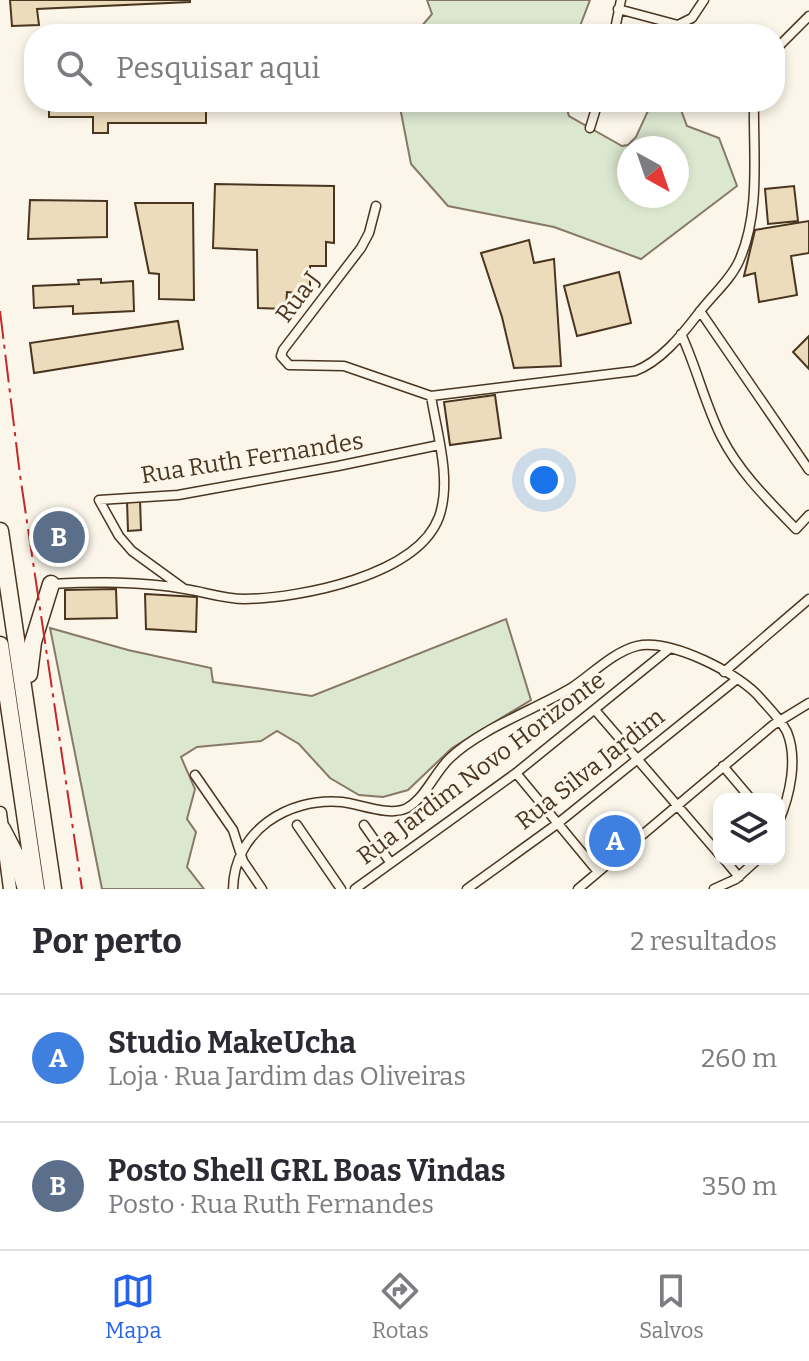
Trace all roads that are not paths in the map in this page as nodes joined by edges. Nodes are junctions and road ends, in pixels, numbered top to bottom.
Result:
1 (704, 0) edge
2 (620, 4) edge
3 (809, 16) edge
4 (616, 24) edge
5 (675, 24) edge
6 (680, 24) edge
7 (785, 40) edge
8 (595, 112) edge
9 (754, 112) edge
10 (590, 128) dead end
11 (376, 206) dead end
12 (700, 311) junction
13 (681, 334) junction
14 (431, 396) junction
15 (439, 445) junction
16 (809, 470) edge
17 (809, 515) edge
18 (0, 531) edge
19 (51, 584) joint
20 (184, 588) junction
21 (809, 599) edge
22 (0, 645) edge
23 (669, 649) junction
24 (724, 672) junction
25 (737, 679) junction
26 (809, 703) edge
27 (595, 710) junction
28 (29, 716) junction
29 (780, 721) junction
30 (636, 758) junction
31 (723, 766) junction
32 (516, 773) junction
33 (195, 775) dead end
34 (746, 793) edge
35 (785, 802) edge
36 (677, 805) junction
37 (1, 821) edge
38 (557, 824) junction
39 (297, 825) dead end
40 (364, 825) dead end
41 (713, 847) edge
42 (240, 853) junction
43 (390, 862) junction
44 (729, 865) edge
45 (752, 865) edge
46 (598, 872) junction
47 (739, 877) junction
48 (10, 889) edge
49 (26, 889) edge
50 (36, 889) edge
51 (53, 889) edge
52 (233, 889) edge
53 (262, 889) edge
54 (341, 889) edge
55 (355, 889) edge
56 (467, 889) edge
57 (578, 889) edge
58 (714, 889) edge

1 - 6 street
2 - 4 street
2 - 5 street
3 - 7 street
8 - 10 street
9 - 12 street
11 - 14 street, Rua J
12 - 13 street
12 - 16 street
13 - 14 street
13 - 17 street
14 - 15 street, Rua Ruth Fernandes
15 - 20 street, Rua Ruth Fernandes
15 - 20 street, Rua Ruth Fernandes
18 - 28 highway
19 - 20 street, Rua Ruth Fernandes
19 - 28 highway
21 - 24 street
22 - 50 highway
23 - 24 street
23 - 27 street, Rua Jardim Novo Horizonte
23 - 42 street
24 - 25 street
25 - 29 street
25 - 30 street, Rua Silva Jardim
26 - 29 street
27 - 30 street
27 - 32 street, Rua Jardim Novo Horizonte
28 - 51 highway
29 - 31 street
29 - 35 street
30 - 36 street
30 - 38 street, Rua Silva Jardim
31 - 34 street
31 - 36 street
32 - 38 street
32 - 43 street, Rua Jardim Novo Horizonte
33 - 42 street
36 - 41 street
36 - 46 street
37 - 48 main road
37 - 49 highway
38 - 46 street
38 - 56 street, Rua Silva Jardim
39 - 54 street
40 - 43 street
42 - 52 street
42 - 53 street
43 - 55 street, Rua Jardim Novo Horizonte
44 - 47 street
45 - 47 street
46 - 57 street
47 - 58 street

